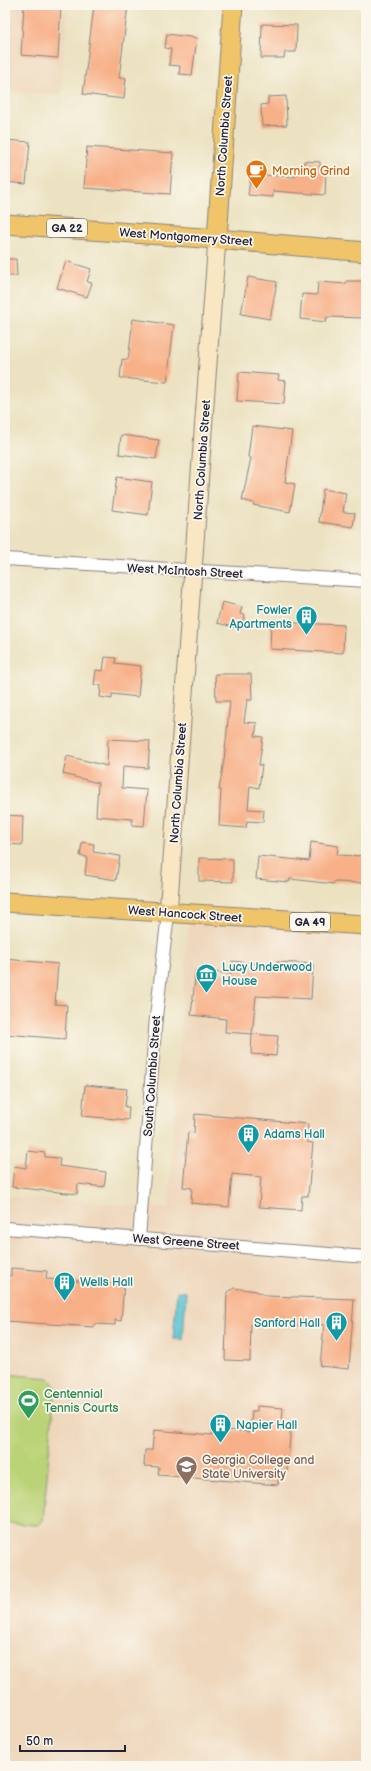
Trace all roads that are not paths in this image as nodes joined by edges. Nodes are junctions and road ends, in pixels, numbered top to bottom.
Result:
1 (233, 5) edge
2 (5, 224) edge
3 (217, 239) junction
4 (366, 252) edge
5 (5, 559) edge
6 (194, 572) junction
7 (366, 581) edge
8 (5, 902) edge
9 (168, 914) junction
10 (366, 926) edge
11 (5, 1228) edge
12 (139, 1239) junction
13 (366, 1257) edge

1 - 3 main road, North Columbia Street
2 - 3 main road, West Montgomery Street / GA 22
3 - 4 main road, West Montgomery Street
3 - 6 street, North Columbia Street
5 - 6 street, West McIntosh Street
6 - 7 street, West McIntosh Street
6 - 9 street, North Columbia Street
8 - 9 main road, West Hancock Street / GA 49
9 - 10 main road, West Hancock Street / GA 49
9 - 12 street, South Columbia Street
11 - 12 street, West Greene Street
12 - 13 street, West Greene Street

